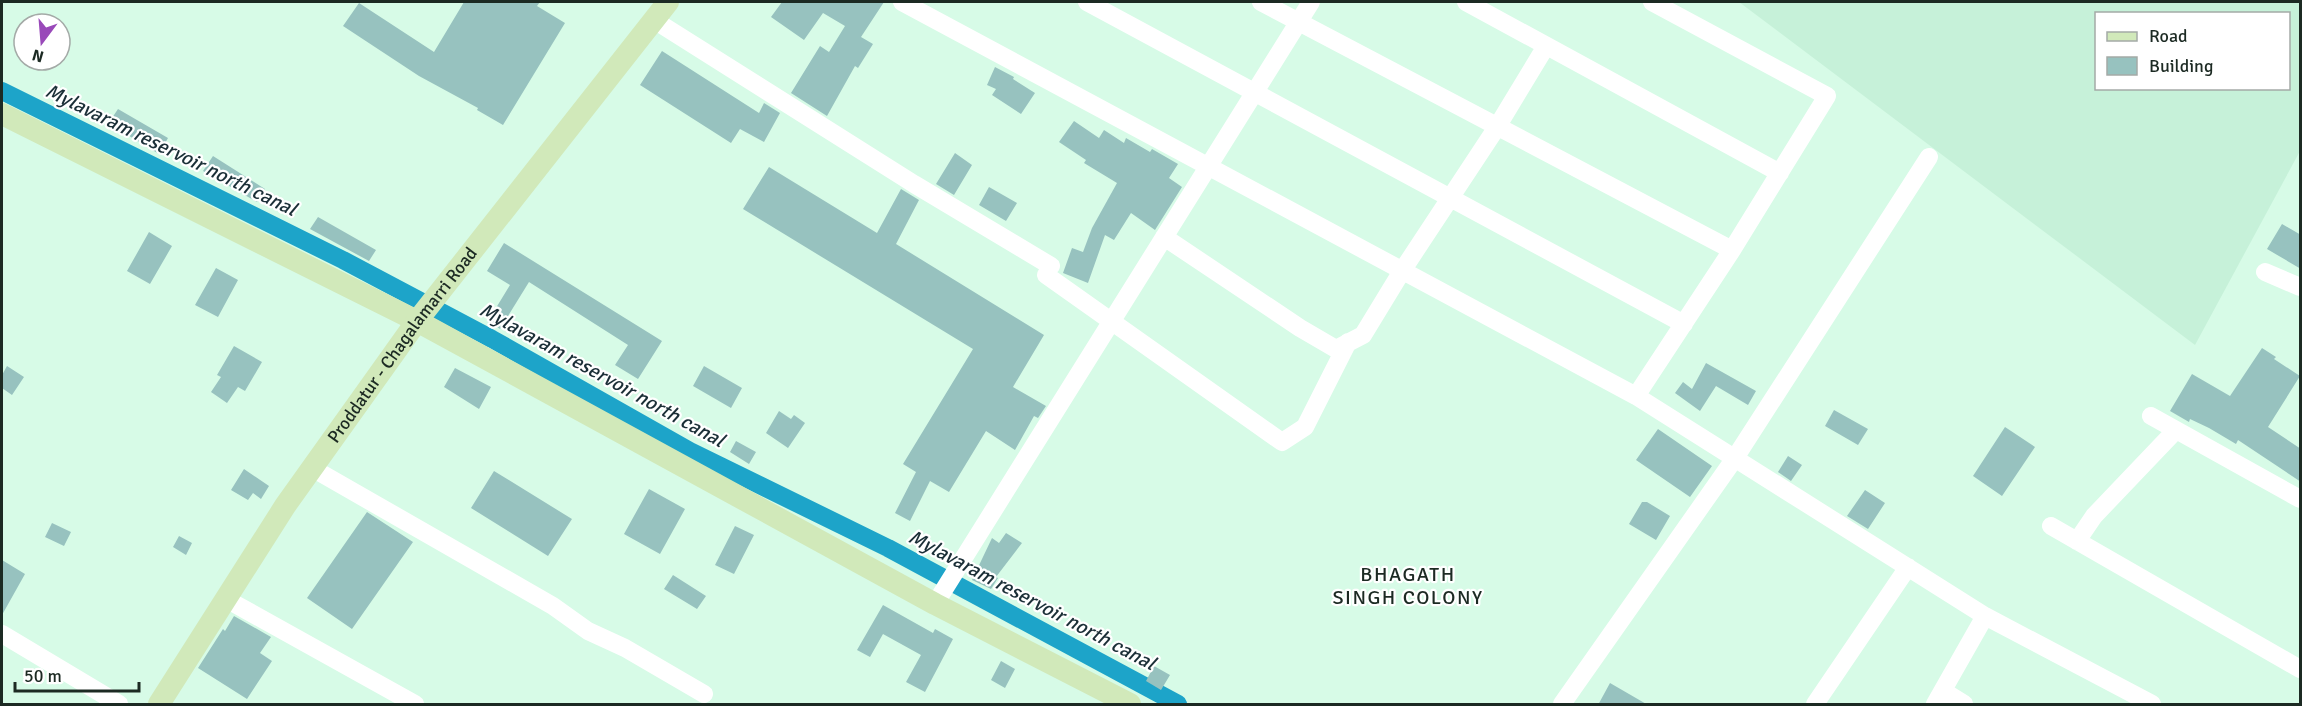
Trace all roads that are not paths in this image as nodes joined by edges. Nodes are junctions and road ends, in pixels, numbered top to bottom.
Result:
1 (668, 2) edge
2 (902, 2) edge
3 (1087, 2) edge
4 (1261, 2) edge
5 (1311, 2) edge
6 (1466, 2) edge
7 (1652, 2) edge
8 (654, 20) junction
9 (1298, 22) junction
10 (1546, 46) junction
11 (1254, 91) junction
12 (2, 114) edge
13 (1497, 127) junction
14 (1929, 157) dead end
15 (1207, 166) junction
16 (1780, 173) junction
17 (1450, 198) junction
18 (1164, 237) junction
19 (1732, 250) junction
20 (1402, 271) junction
21 (2265, 272) dead end
22 (2301, 287) edge
23 (417, 321) junction
24 (1112, 322) junction
25 (1684, 324) junction
26 (1348, 342) junction
27 (1636, 396) junction
28 (2151, 416) dead end
29 (2176, 430) junction
30 (1736, 458) junction
31 (312, 468) junction
32 (2301, 499) edge
33 (2051, 526) dead end
34 (2077, 541) junction
35 (1908, 567) junction
36 (226, 599) junction
37 (935, 604) junction
38 (1985, 616) junction
39 (2, 634) edge
40 (2301, 669) edge
41 (704, 694) dead end
42 (1939, 698) edge
43 (119, 705) edge
44 (159, 705) edge
45 (415, 705) edge
46 (1130, 705) edge
47 (1562, 705) edge
48 (1815, 705) edge
49 (1964, 705) edge
50 (2152, 705) edge

1 - 8 main road, Proddatur - Chagalamarri Road
2 - 15 street
3 - 11 street
4 - 9 street
5 - 9 street
6 - 10 street
7 - 16 street
8 - 23 main road, Proddatur - Chagalamarri Road
8 - 24 street
9 - 11 street
9 - 13 street
10 - 13 street
10 - 16 street
11 - 15 street
11 - 17 street
12 - 23 main road
13 - 17 street
13 - 19 street
14 - 30 street
15 - 18 street
15 - 20 street
16 - 19 street
17 - 20 street
17 - 25 street
18 - 24 street
18 - 26 street
19 - 25 street
20 - 26 street
20 - 27 street
21 - 22 street
23 - 31 main road, Proddatur - Chagalamarri Road
23 - 37 main road
24 - 26 street
24 - 37 street
25 - 27 street
27 - 30 street
28 - 29 street
29 - 32 street
29 - 34 street
30 - 35 street
30 - 47 street
31 - 36 main road, Proddatur - Chagalamarri Road
31 - 41 street
33 - 34 street
34 - 40 street
35 - 38 street
35 - 48 street
36 - 44 main road, Proddatur - Chagalamarri Road
36 - 45 street
37 - 46 main road
38 - 42 street
38 - 50 street
39 - 43 street
42 - 49 street

